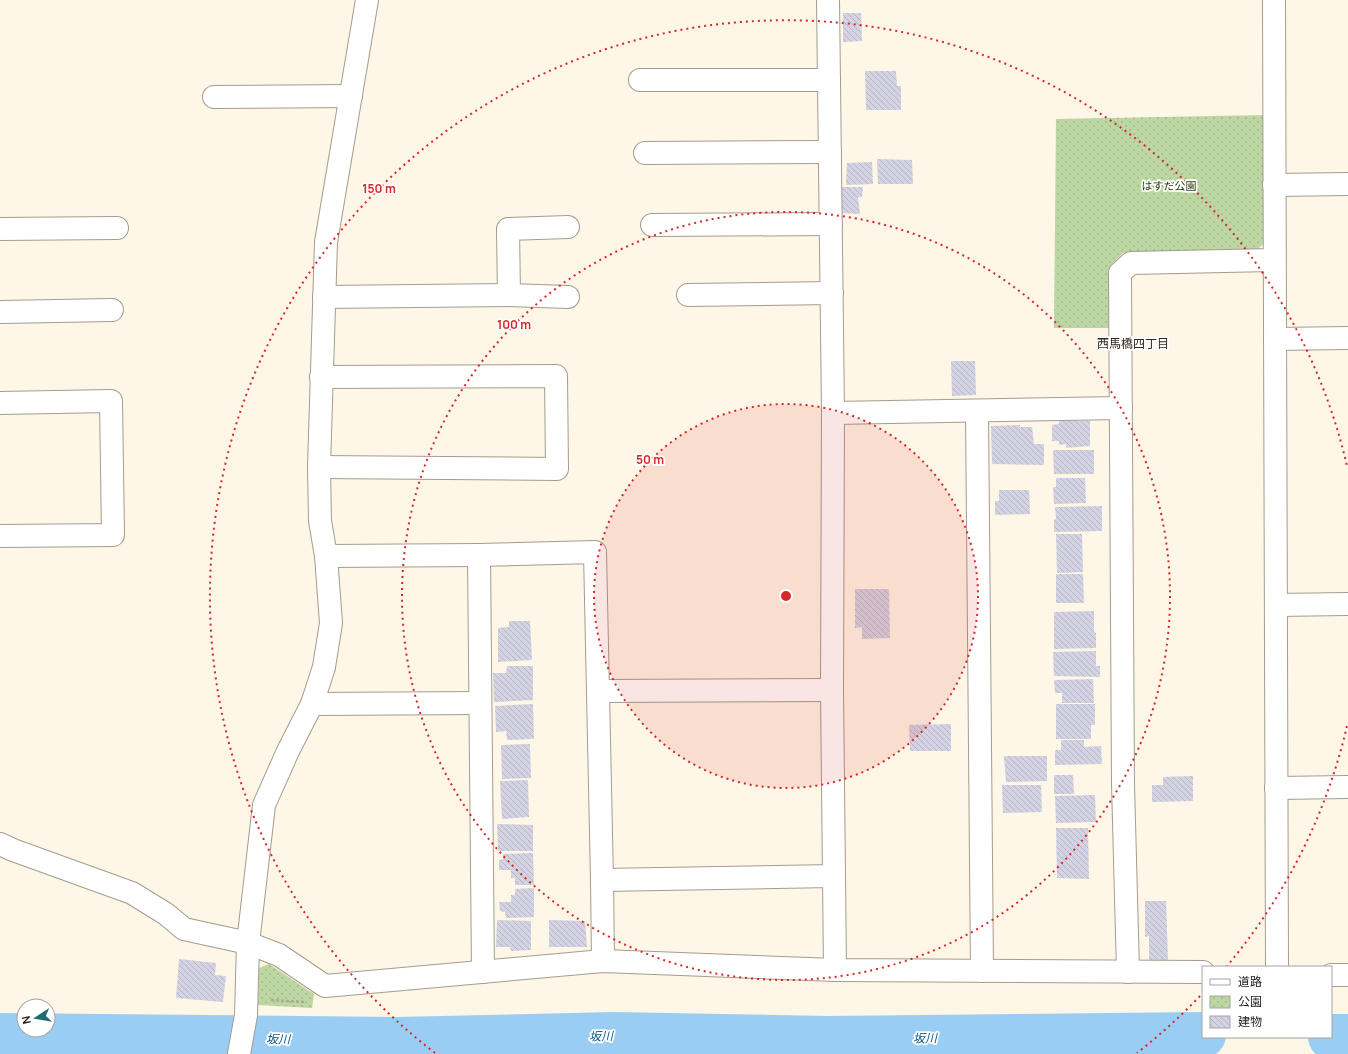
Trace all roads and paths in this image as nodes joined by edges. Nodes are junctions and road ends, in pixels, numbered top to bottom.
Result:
1 (367, 0) edge
2 (828, 0) edge
3 (1274, 0) edge
4 (640, 80) dead end
5 (829, 80) junction
6 (350, 96) junction
7 (214, 97) dead end
8 (830, 152) junction
9 (645, 153) dead end
10 (1348, 184) edge
11 (1274, 185) junction
12 (831, 224) junction
13 (652, 225) dead end
14 (568, 227) dead end
15 (117, 228) dead end
16 (0, 229) edge
17 (1274, 260) junction
18 (832, 293) junction
19 (509, 295) junction
20 (688, 295) dead end
21 (324, 297) junction
22 (568, 297) dead end
23 (112, 310) dead end
24 (0, 312) edge
25 (1348, 338) edge
26 (1275, 339) junction
27 (321, 377) junction
28 (0, 402) edge
29 (1121, 408) junction
30 (977, 411) junction
31 (833, 413) junction
32 (319, 467) junction
33 (0, 536) edge
34 (479, 555) junction
35 (326, 556) junction
36 (1348, 604) edge
37 (1276, 605) junction
38 (832, 690) junction
39 (598, 691) junction
40 (480, 703) junction
41 (312, 704) junction
42 (1276, 788) junction
43 (1348, 788) edge
44 (0, 844) edge
45 (833, 876) junction
46 (602, 880) junction
47 (248, 943) junction
48 (603, 961) junction
49 (1277, 966) edge
50 (835, 970) junction
51 (982, 971) junction
52 (483, 972) junction
53 (1128, 972) junction
54 (1202, 972) edge
55 (1332, 974) edge
56 (1348, 975) edge
57 (239, 1054) edge

1 - 6 street
2 - 5 street
3 - 11 street
4 - 5 street
5 - 8 street
6 - 7 street
6 - 21 street
8 - 9 street
8 - 12 street
10 - 11 street
11 - 17 street
12 - 13 street
12 - 18 street
14 - 19 street
15 - 16 street
17 - 26 street
17 - 29 street
18 - 20 street
18 - 31 street
19 - 21 street
19 - 22 street
21 - 27 street
23 - 24 street
25 - 26 street
26 - 37 street
27 - 32 street
27 - 32 street
28 - 33 street
29 - 30 street
29 - 53 street
30 - 31 street
30 - 51 street
31 - 38 street
32 - 35 street
34 - 35 street
34 - 39 street
34 - 40 street
35 - 41 street
36 - 37 street
37 - 42 street
38 - 39 street
38 - 45 street
39 - 46 street
40 - 41 street
40 - 52 street
41 - 47 street
42 - 43 street
42 - 49 street
44 - 47 street
45 - 46 street
45 - 50 street
46 - 48 street
47 - 52 street
47 - 57 street
48 - 50 street
48 - 52 street
50 - 51 street
51 - 53 street
53 - 54 street
55 - 56 street

